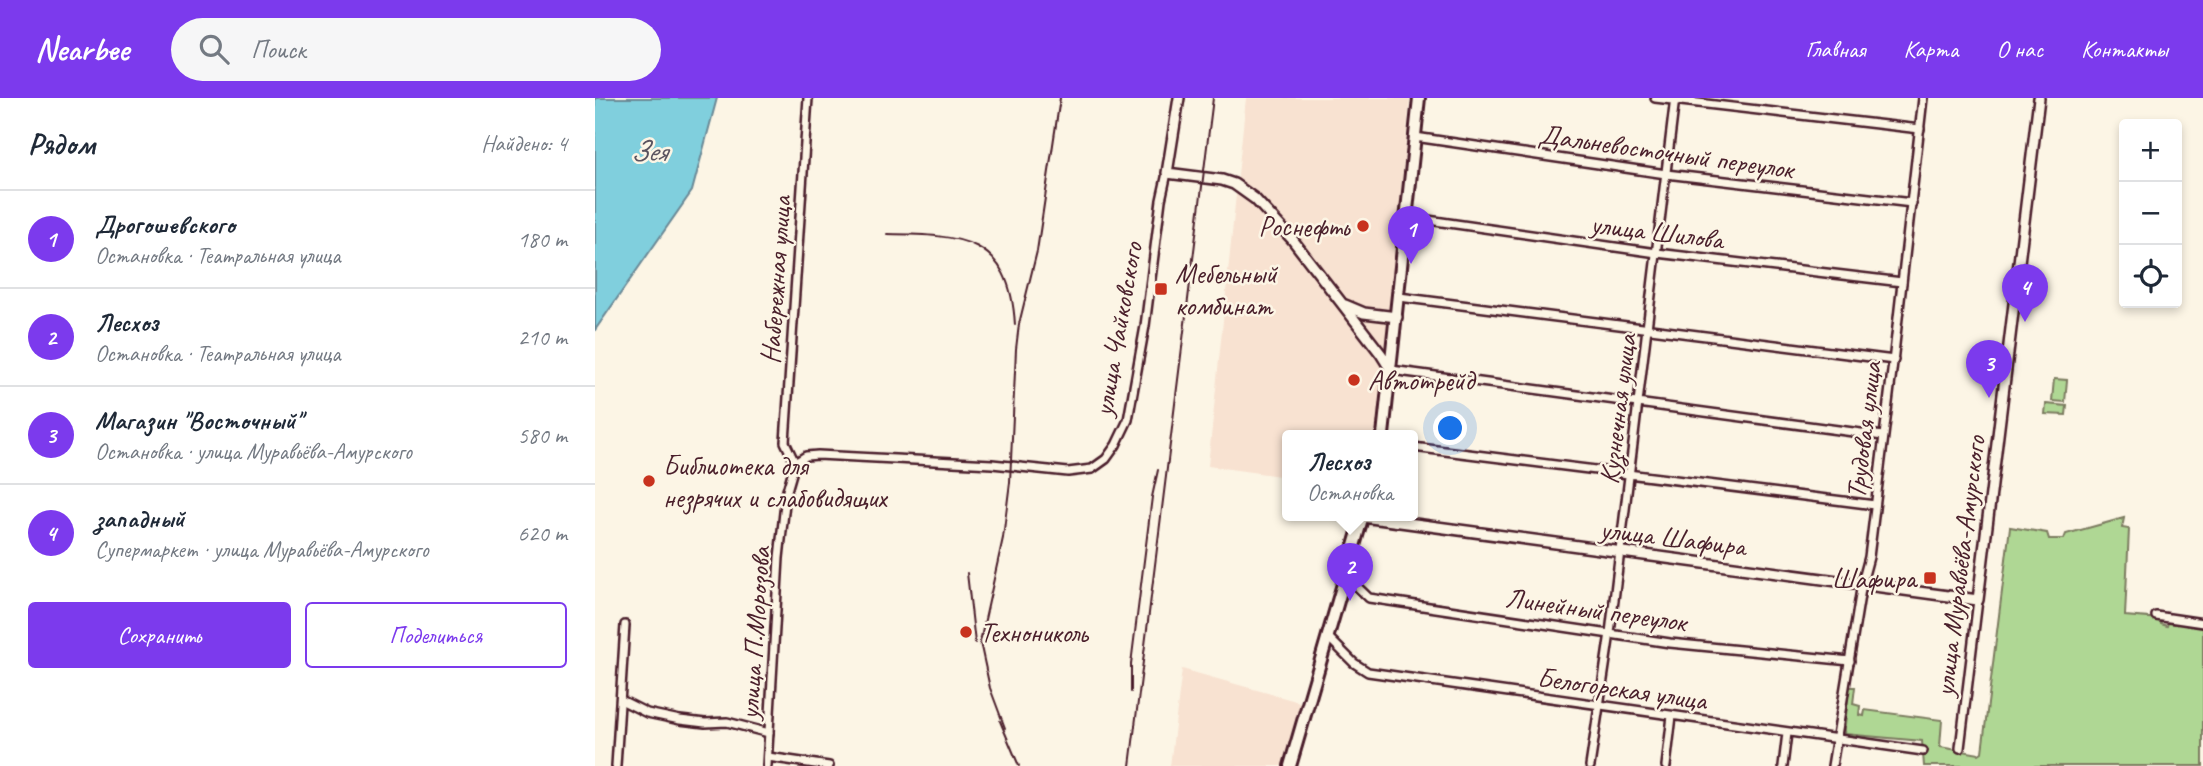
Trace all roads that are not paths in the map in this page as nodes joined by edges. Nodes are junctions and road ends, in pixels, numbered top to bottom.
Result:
1 (809, 98) edge
2 (1179, 98) edge
3 (1419, 98) edge
4 (1655, 98) edge
5 (1923, 98) edge
6 (2039, 98) edge
7 (1675, 99) edge
8 (1920, 130) junction
9 (1415, 137) junction
10 (1167, 173) junction
11 (1666, 174) junction
12 (1912, 203) junction
13 (1407, 217) junction
14 (1657, 253) junction
15 (1902, 282) junction
16 (1399, 297) junction
17 (1341, 302) junction
18 (1397, 317) junction
19 (1648, 329) junction
20 (1894, 360) junction
21 (1391, 370) junction
22 (1638, 403) junction
23 (1384, 430) edge
24 (1883, 436) junction
25 (1418, 448) edge
26 (796, 463) junction
27 (1629, 475) junction
28 (1875, 505) junction
29 (1361, 521) edge
30 (1397, 521) edge
31 (1618, 553) junction
32 (1345, 575) junction
33 (1862, 583) junction
34 (1978, 600) junction
35 (2156, 616) dead end
36 (2203, 623) edge
37 (625, 625) dead end
38 (1609, 633) junction
39 (1328, 637) junction
40 (1850, 661) junction
41 (621, 700) junction
42 (1598, 706) junction
43 (1672, 716) junction
44 (769, 733) junction
45 (1787, 733) junction
46 (1837, 740) junction
47 (1960, 748) dead end
48 (1923, 751) dead end
49 (768, 757) junction
50 (616, 766) edge
51 (767, 766) edge
52 (829, 766) edge
53 (1290, 766) edge
54 (1590, 766) edge
55 (1666, 766) edge
56 (1783, 766) edge
57 (1832, 766) edge

1 - 26 street, Набережная улица
2 - 10 street, улица Чайковского
3 - 9 main road
4 - 7 street
5 - 8 street, Трудовая улица
6 - 34 street, улица Муравьёва-Амурского
7 - 8 street
7 - 11 street, Кузнечная улица
8 - 12 street, Трудовая улица
9 - 11 street, Дальневосточный переулок
9 - 13 main road
10 - 17 street
10 - 26 street, улица Чайковского
11 - 12 street, Дальневосточный переулок
11 - 14 street, Кузнечная улица
12 - 15 street, Трудовая улица
13 - 14 street, улица Шилова
13 - 16 main road
14 - 15 street, улица Шилова
14 - 19 street, Кузнечная улица
15 - 20 street, Трудовая улица
16 - 18 main road
16 - 19 street
17 - 18 street
17 - 21 street
18 - 21 main road
19 - 20 street
19 - 22 street, Кузнечная улица
20 - 24 street, Трудовая улица
21 - 22 street
21 - 23 main road
22 - 24 street
22 - 27 street, Кузнечная улица
24 - 28 street, Трудовая улица
25 - 27 street
26 - 44 street, улица П.Морозова
27 - 28 street
27 - 31 street, Кузнечная улица
28 - 33 street, Трудовая улица
29 - 32 main road
30 - 31 street, улица Шафира
31 - 33 street, улица Шафира
31 - 38 street, Кузнечная улица
32 - 38 street, Линейный переулок
32 - 39 main road
33 - 34 street, улица Шафира
33 - 40 street, Трудовая улица
34 - 47 street, улица Муравьёва-Амурского
35 - 36 street
37 - 41 street
38 - 40 street, Линейный переулок
38 - 42 street, Кузнечная улица
39 - 42 street, Белогорская улица
39 - 53 main road
40 - 46 street, Трудовая улица
41 - 44 street
41 - 50 street
42 - 43 street, Белогорская улица
42 - 54 street, Кузнечная улица
43 - 45 street, Белогорская улица
43 - 55 street
44 - 49 street, улица П.Морозова
45 - 46 street, Белогорская улица
45 - 56 street
46 - 48 street, Белогорская улица
46 - 57 street, Трудовая улица
49 - 51 street, улица П.Морозова
49 - 52 street

